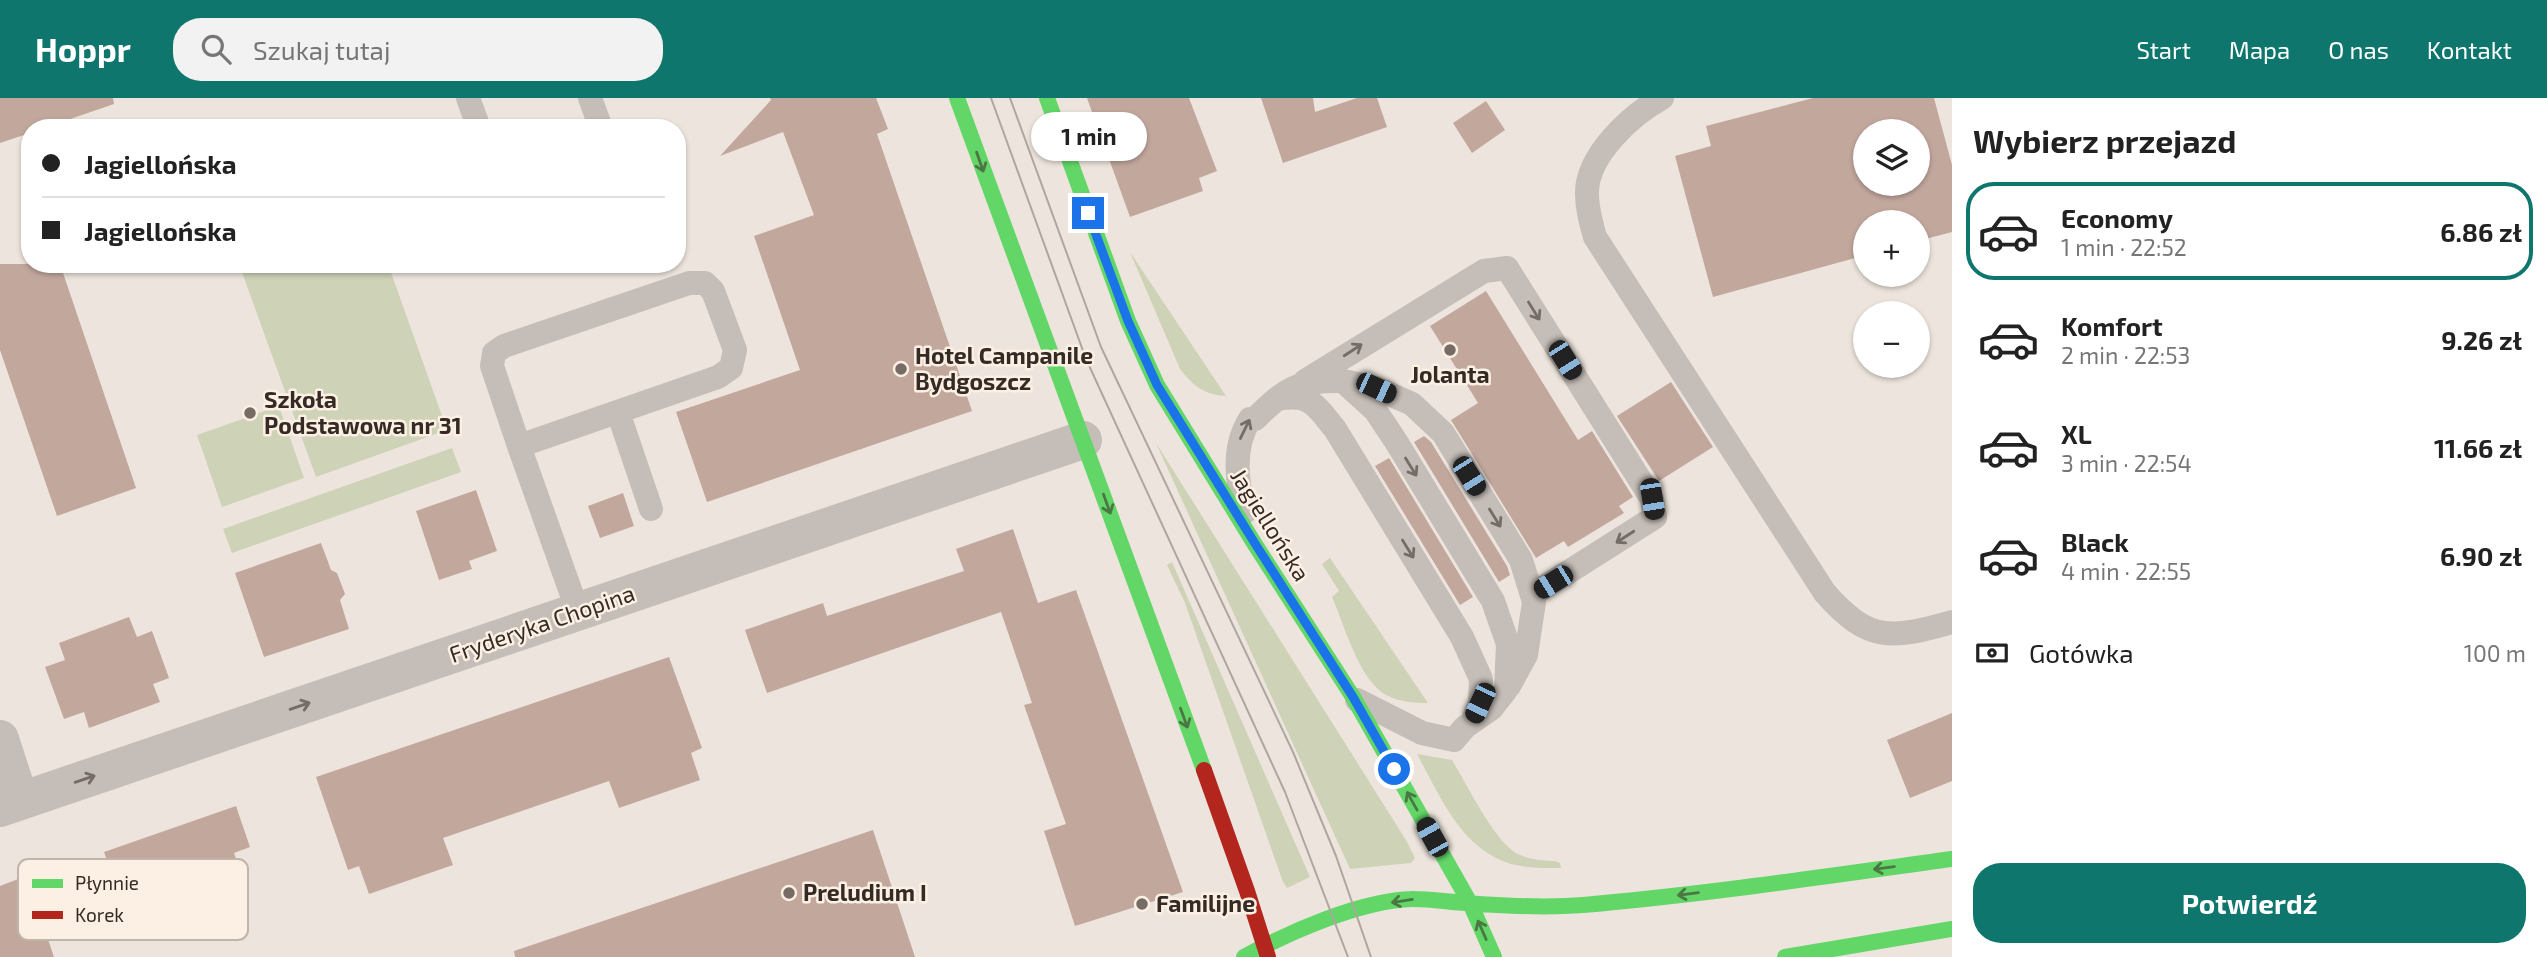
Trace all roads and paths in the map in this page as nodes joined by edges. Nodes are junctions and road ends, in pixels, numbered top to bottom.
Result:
1 (468, 98) edge
2 (590, 98) edge
3 (957, 98) edge
4 (1047, 98) edge
5 (1662, 98) edge
6 (476, 119) edge
7 (598, 119) edge
8 (1343, 381) junction
9 (1296, 387) junction
10 (1274, 400) junction
11 (618, 412) junction
12 (1083, 440) junction
13 (519, 446) junction
14 (651, 509) dead end
15 (1254, 542) junction
16 (1532, 595) junction
17 (578, 612) junction
18 (1952, 622) edge
19 (1506, 690) junction
20 (1353, 697) junction
21 (1472, 722) junction
22 (0, 739) edge
23 (10, 804) edge
24 (1952, 859) edge
25 (1470, 903) junction
26 (1952, 929) edge
27 (1266, 951) edge
28 (1244, 957) edge
29 (1494, 957) edge
30 (1785, 957) edge

1 - 6 lane
2 - 7 lane
3 -> 12 main road
4 - 15 main road, Jagiellońska
5 - 18 lane
8 - 9 lane
8 -> 16 lane
8 -> 19 lane
9 - 10 lane
9 -> 16 lane
15 -> 10 lane
10 -> 21 lane
11 - 13 lane
11 - 13 lane
11 - 14 lane
12 - 17 street, Fryderyka Chopina
12 -> 27 main road
13 - 17 lane
15 - 20 main road, Jagiellońska
16 - 19 lane
23 -> 17 street, Fryderyka Chopina
19 - 21 lane
20 - 21 lane
25 -> 20 main road, Jagiellońska
22 - 23 street
24 -> 25 main road
25 -> 27 main road
29 -> 25 main road, Jagiellońska
26 - 30 main road
27 - 28 main road

